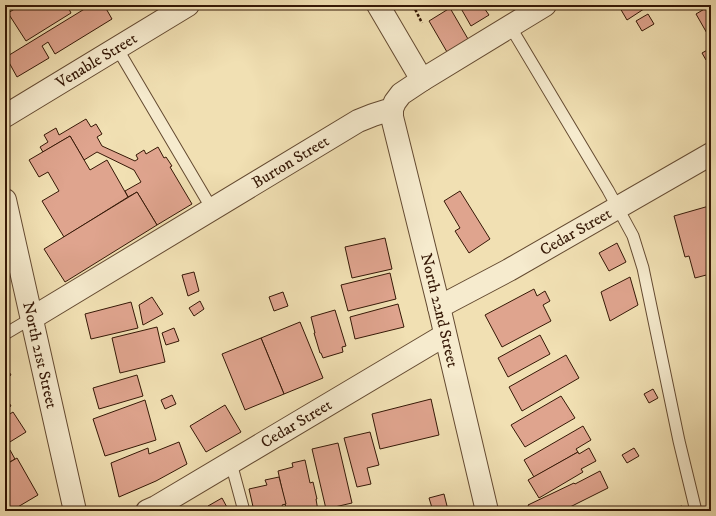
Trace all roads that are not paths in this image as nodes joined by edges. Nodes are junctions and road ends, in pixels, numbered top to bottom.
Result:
1 (188, 5) edge
2 (378, 5) edge
3 (544, 5) edge
4 (510, 26) junction
5 (117, 48) junction
6 (422, 80) junction
7 (392, 109) junction
8 (5, 116) edge
9 (711, 154) edge
10 (5, 200) edge
11 (618, 207) junction
12 (212, 209) junction
13 (439, 307) junction
14 (32, 318) junction
15 (5, 334) edge
16 (445, 335) junction
17 (231, 463) junction
18 (75, 511) edge
19 (147, 511) edge
20 (244, 511) edge
21 (486, 511) edge
22 (696, 511) edge

1 - 5 street, Venable Street
2 - 6 street
3 - 4 street
4 - 6 street
4 - 11 lane
5 - 8 street, Venable Street
5 - 12 lane
6 - 7 street
7 - 12 street, Burton Street
7 - 13 street, North 22nd Street
9 - 11 street, Cedar Street
10 - 14 street, North 21st Street
11 - 13 street, Cedar Street
11 - 22 lane
12 - 14 street, Burton Street
13 - 16 street, North 22nd Street
14 - 15 lane
14 - 18 street, North 21st Street
16 - 17 street, Cedar Street
16 - 21 street, North 22nd Street
17 - 19 street, Cedar Street
17 - 20 lane

